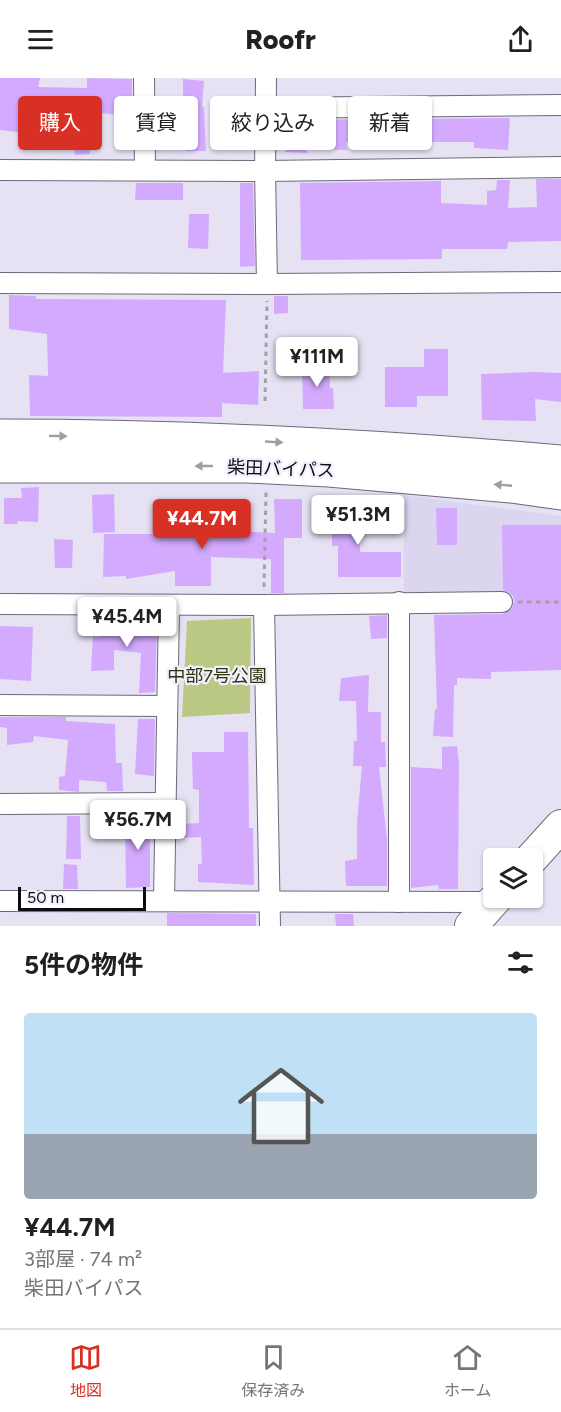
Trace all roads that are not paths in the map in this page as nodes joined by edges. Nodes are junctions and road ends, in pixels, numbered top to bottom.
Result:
1 (144, 78) edge
2 (266, 78) edge
3 (266, 96) edge
4 (561, 105) edge
5 (336, 107) edge
6 (265, 150) edge
7 (561, 167) edge
8 (0, 170) edge
9 (145, 170) junction
10 (265, 171) junction
11 (561, 282) edge
12 (0, 283) edge
13 (267, 284) junction
14 (0, 436) edge
15 (561, 462) edge
16 (0, 466) edge
17 (561, 493) edge
18 (502, 602) road end
19 (399, 603) junction
20 (0, 604) edge
21 (169, 605) junction
22 (264, 605) junction
23 (0, 705) edge
24 (167, 706) junction
25 (165, 803) junction
26 (0, 804) edge
27 (561, 826) edge
28 (541, 848) edge
29 (0, 901) edge
30 (164, 901) junction
31 (269, 902) junction
32 (399, 902) junction
33 (485, 910) edge
34 (270, 926) edge

1 - 9 street
2 - 3 street
4 - 5 street
6 - 10 street
7 - 10 street
8 - 9 street
9 - 10 street
10 - 13 street
11 - 13 street
12 - 13 street
14 -> 15 highway, 柴田バイパス
17 -> 16 highway, 柴田バイパス
18 - 19 street
19 - 22 street
19 - 32 street
20 - 21 street
21 - 22 street
21 - 24 street
22 - 31 street
23 - 24 street
24 - 25 street
25 - 26 street
25 - 30 street
27 - 28 main road
29 - 30 street
30 - 31 street
31 - 32 street
31 - 34 street
32 - 33 street

